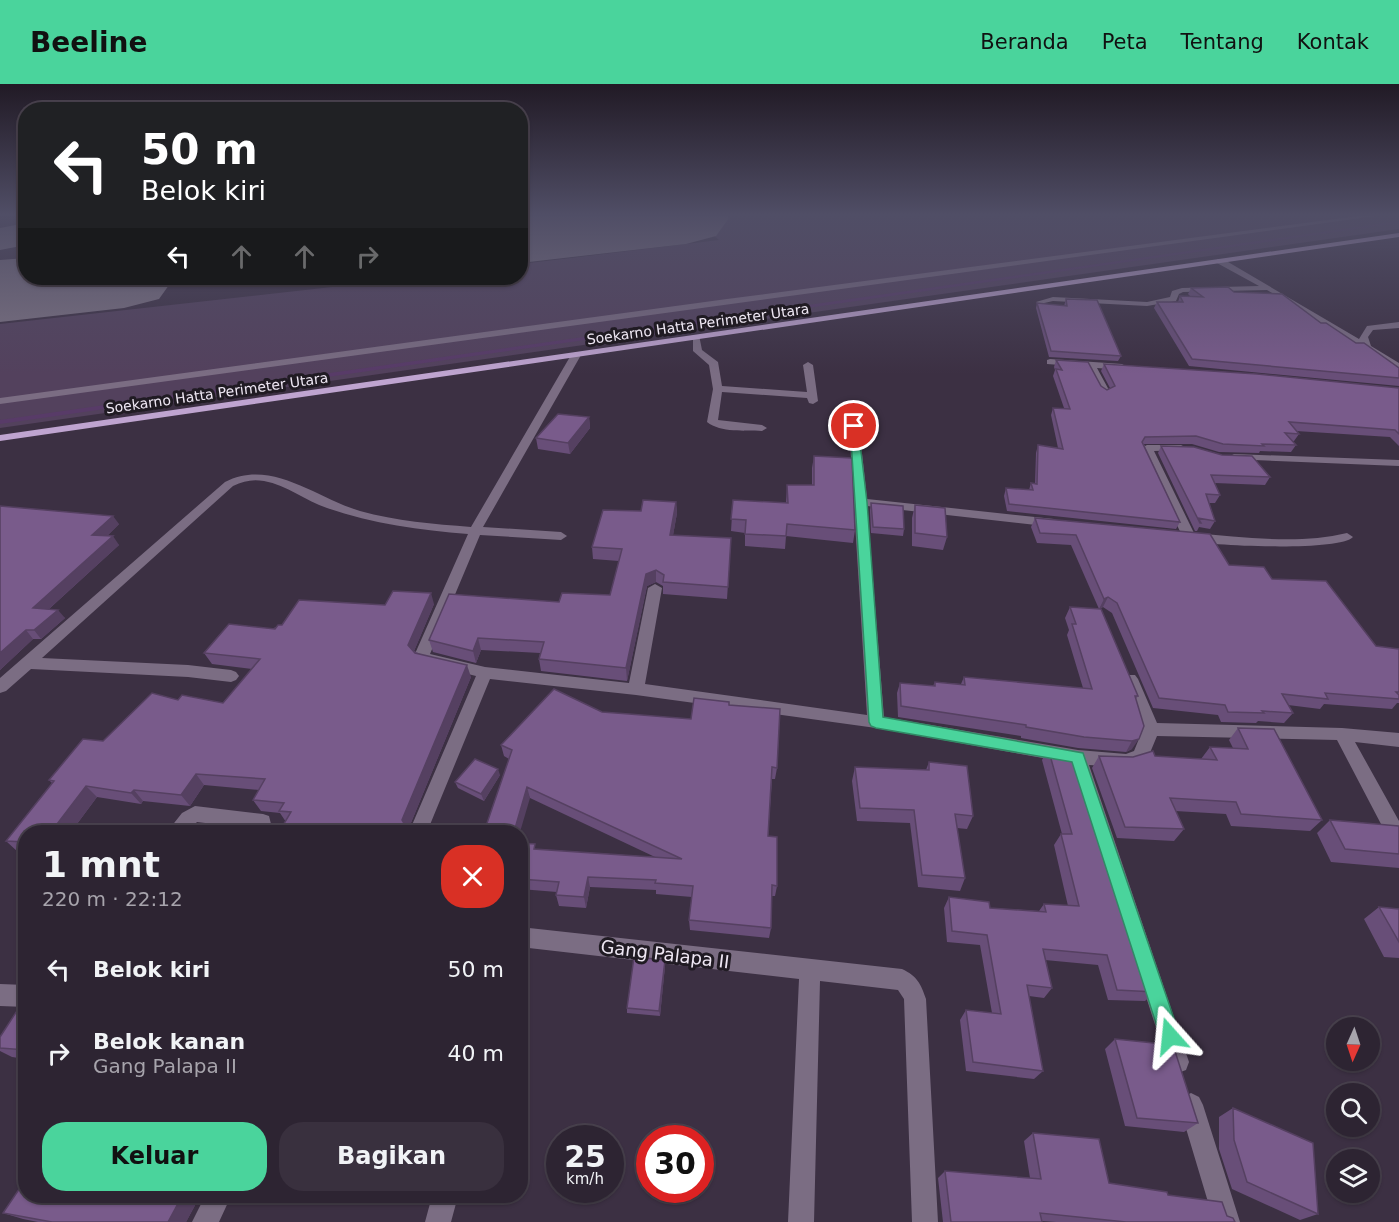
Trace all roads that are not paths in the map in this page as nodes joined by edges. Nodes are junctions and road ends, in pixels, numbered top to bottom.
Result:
1 (975, 268) edge
2 (1172, 268) edge
3 (1233, 268) edge
4 (1269, 288) junction
5 (1029, 289) junction
6 (1053, 298) junction
7 (1040, 302) edge
8 (1399, 325) edge
9 (696, 337) junction
10 (1367, 347) junction
11 (576, 355) junction
12 (1050, 362) dead end
13 (808, 365) dead end
14 (1091, 365) junction
15 (1399, 367) edge
16 (1136, 369) edge
17 (718, 389) junction
18 (1105, 392) edge
19 (0, 400) edge
20 (854, 426) dead end
21 (762, 428) dead end
22 (0, 438) edge
23 (1192, 449) edge
24 (1218, 457) edge
25 (1399, 463) edge
26 (861, 502) junction
27 (1072, 524) edge
28 (476, 530) junction
29 (561, 536) dead end
30 (1347, 537) dead end
31 (655, 588) dead end
32 (27, 663) junction
33 (1125, 666) edge
34 (485, 673) junction
35 (231, 676) dead end
36 (0, 687) edge
37 (636, 689) junction
38 (876, 722) junction
39 (1151, 729) junction
40 (1342, 735) junction
41 (1399, 740) edge
42 (1078, 757) junction
43 (182, 825) edge
44 (263, 825) edge
45 (421, 825) edge
46 (1399, 838) edge
47 (528, 938) edge
48 (810, 970) junction
49 (0, 995) edge
50 (18, 996) edge
51 (214, 1203) edge
52 (443, 1203) edge
53 (205, 1222) edge
54 (438, 1222) edge
55 (801, 1222) edge
56 (925, 1222) edge
57 (1227, 1222) edge

1 - 19 street
2 - 5 main road, Soekarno Hatta Perimeter Utara
3 - 4 street
4 - 6 street
4 - 10 street
5 - 6 street
5 - 9 main road, Soekarno Hatta Perimeter Utara
6 - 7 street
8 - 10 street
9 - 11 main road, Soekarno Hatta Perimeter Utara
9 - 17 street
10 - 15 street
11 - 22 main road, Soekarno Hatta Perimeter Utara
11 - 28 street
12 - 14 street
13 - 17 street
14 - 16 street
14 - 18 street
17 - 21 street
20 - 26 street
23 - 30 street
24 - 25 street
26 - 27 street
26 - 38 street
28 - 29 street
28 - 32 street
28 - 34 street
31 - 37 street
32 - 35 street
32 - 36 street
33 - 39 street
34 - 37 street
34 - 45 street
37 - 38 street
38 - 42 street
39 - 40 street
39 - 42 street
40 - 41 street
40 - 46 street
42 - 57 street
43 - 44 street
47 - 48 street, Gang Palapa II
48 - 55 street
48 - 56 street, Gang Palapa II
49 - 50 street
51 - 53 street
52 - 54 street

